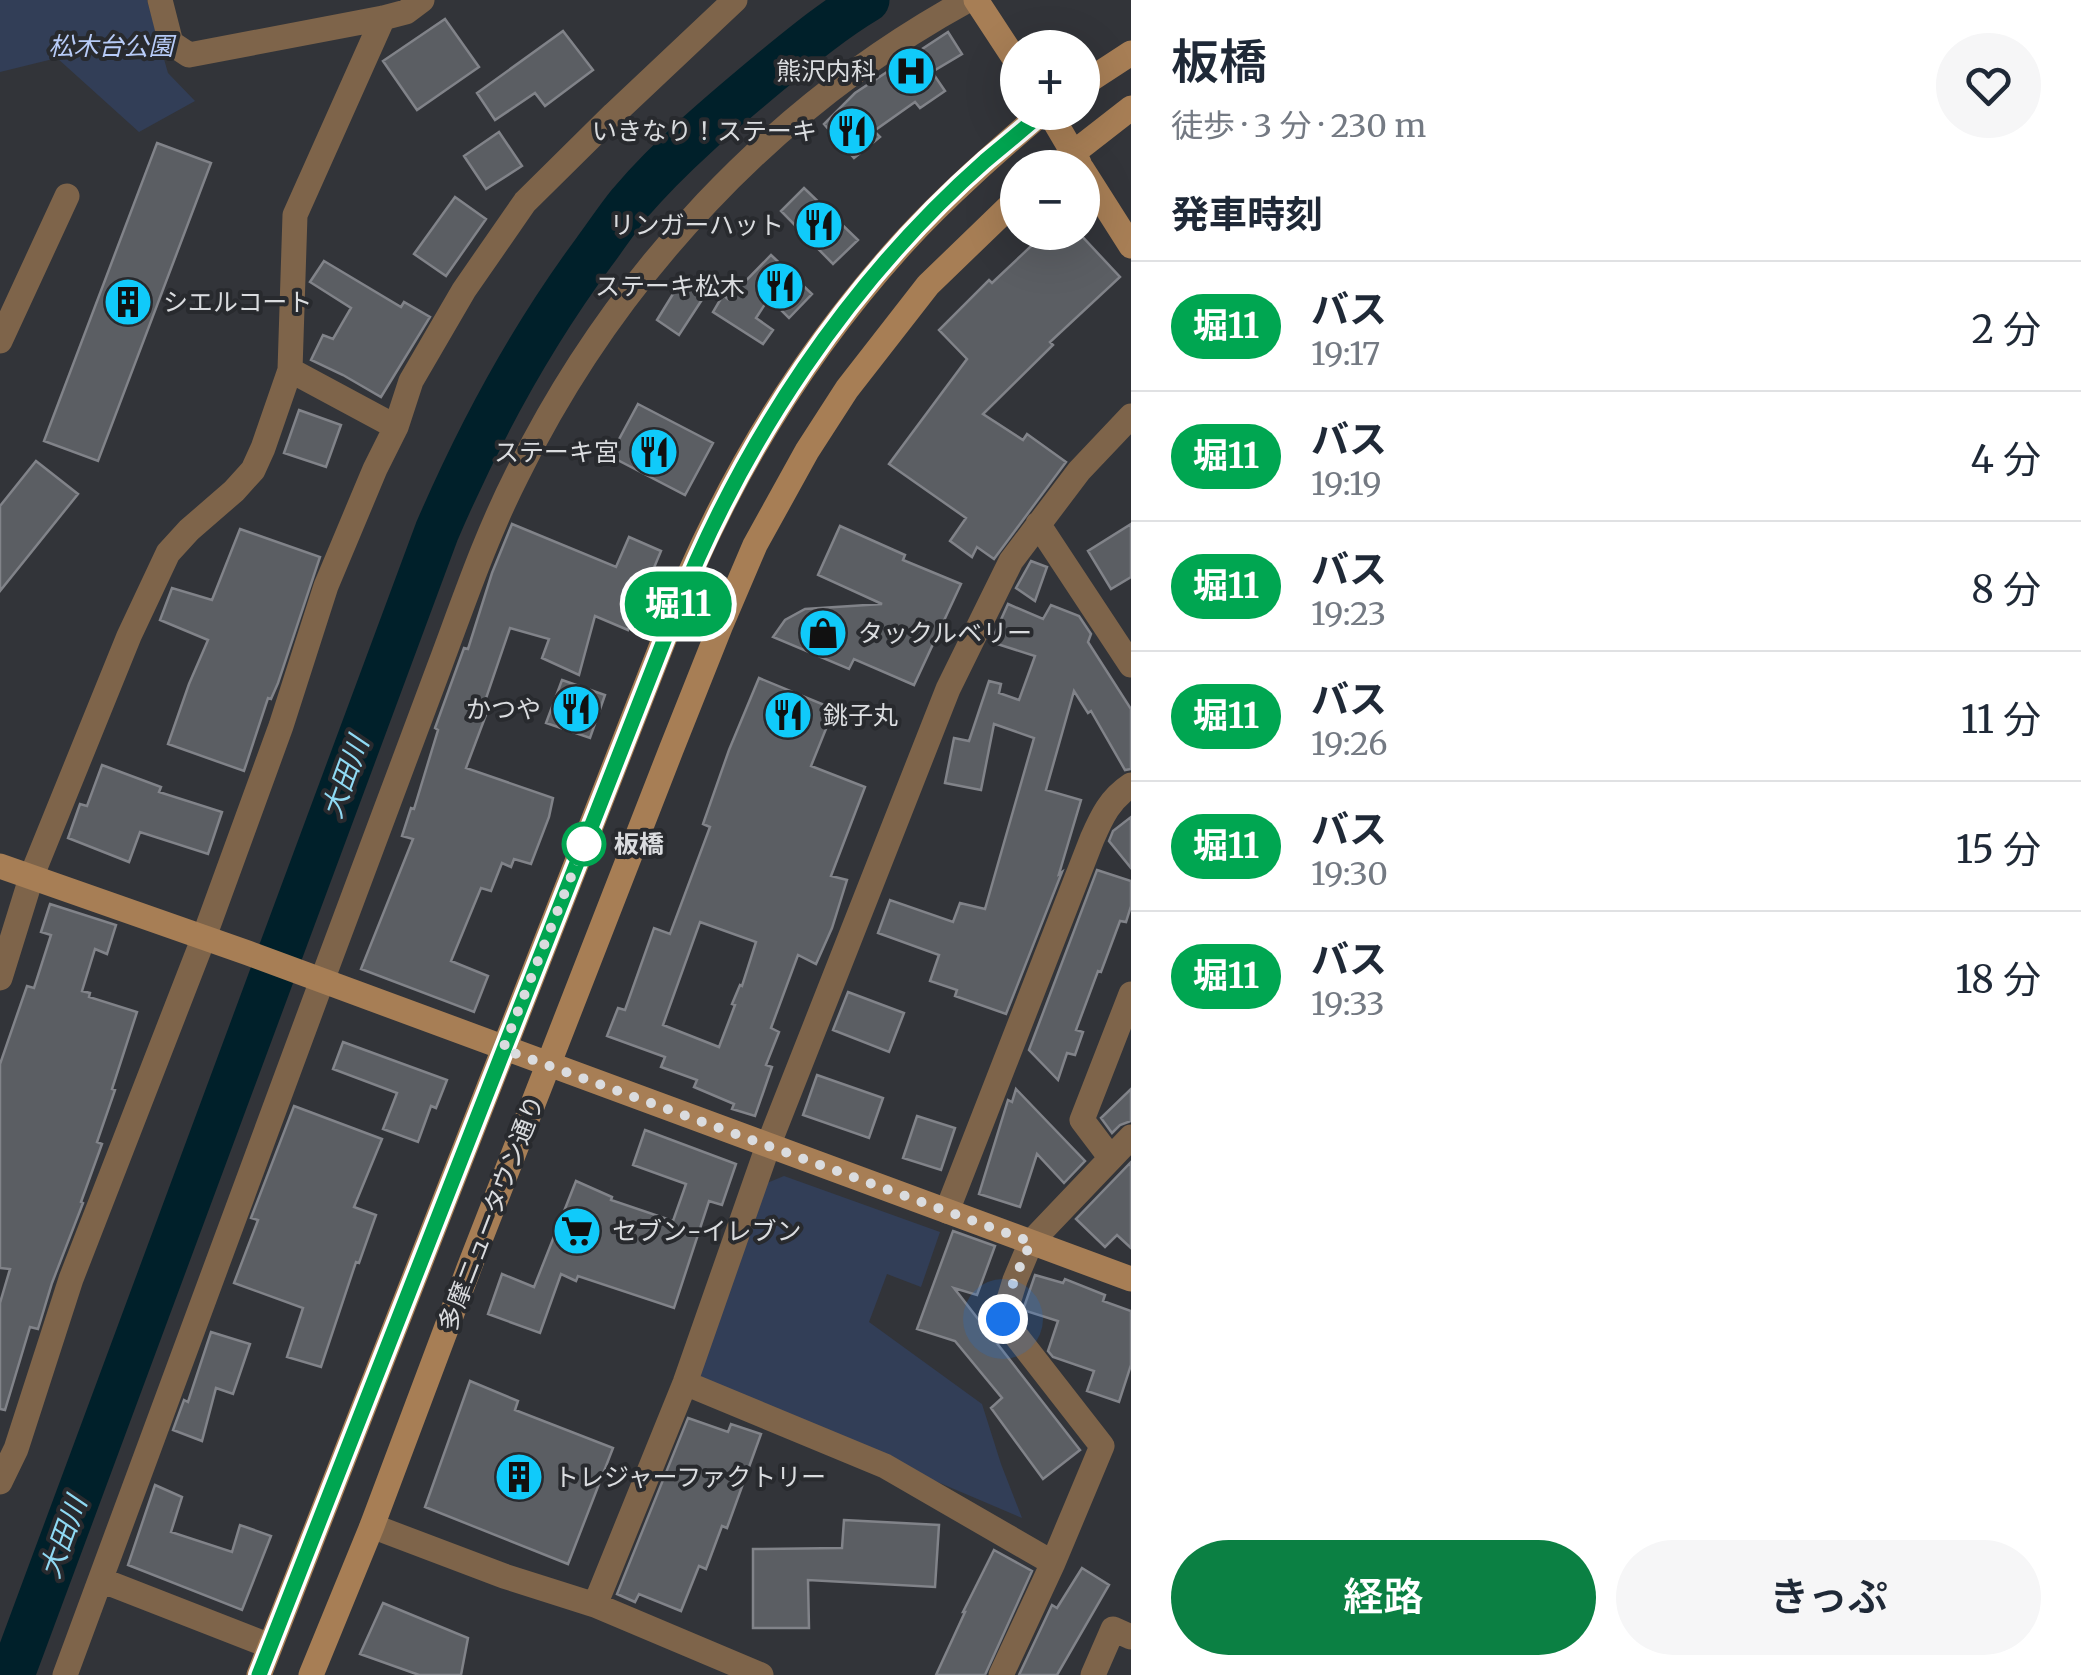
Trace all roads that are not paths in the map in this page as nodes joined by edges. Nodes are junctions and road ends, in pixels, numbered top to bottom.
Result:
1 (160, 0) edge
2 (422, 0) edge
3 (735, 0) edge
4 (968, 0) edge
5 (976, 0) edge
6 (384, 18) junction
7 (1000, 37) edge
8 (1131, 53) edge
9 (1100, 73) edge
10 (1131, 108) edge
11 (1024, 130) edge
12 (1088, 150) edge
13 (67, 196) dead end
14 (1100, 202) edge
15 (1000, 215) edge
16 (1131, 246) edge
17 (0, 341) edge
18 (290, 370) junction
19 (1131, 416) edge
20 (396, 427) junction
21 (1038, 524) junction
22 (1131, 666) edge
23 (1131, 785) edge
24 (0, 866) edge
25 (32, 876) junction
26 (204, 937) junction
27 (311, 976) junction
28 (0, 978) edge
29 (1131, 994) edge
30 (503, 1049) junction
31 (548, 1065) junction
32 (1131, 1137) edge
33 (768, 1146) junction
34 (1110, 1156) junction
35 (947, 1212) junction
36 (1031, 1242) junction
37 (1131, 1279) edge
38 (685, 1382) junction
39 (0, 1482) edge
40 (372, 1526) junction
41 (1053, 1563) junction
42 (100, 1580) junction
43 (595, 1605) junction
44 (1131, 1636) edge
45 (270, 1646) junction
46 (65, 1675) edge
47 (259, 1675) edge
48 (311, 1675) edge
49 (761, 1675) edge
50 (1001, 1675) edge
51 (1093, 1675) edge

1 - 6 street
2 - 6 street
3 - 20 street
4 - 27 street
5 - 7 main road
6 - 18 street
8 - 9 main road
10 - 12 main road
11 - 30 main road, 多摩ニュータウン通り
13 - 17 street
14 - 16 main road
15 - 31 main road, 多摩ニュータウン通り
18 - 20 street
18 - 25 street
19 - 21 street
20 - 26 street
21 - 22 street
21 - 33 street
23 - 35 street
24 - 25 main road
25 - 26 main road
25 - 28 street
26 - 27 main road
26 - 39 street
27 - 30 main road
27 - 42 street
29 - 34 street
30 - 31 main road
30 - 45 main road, 多摩ニュータウン通り
31 - 33 main road
31 - 40 main road, 多摩ニュータウン通り
32 - 34 street
33 - 35 main road
33 - 38 street
34 - 36 street
35 - 36 main road
36 - 37 main road
36 - 41 street
38 - 41 street
38 - 43 street
40 - 43 street
40 - 48 main road, 多摩ニュータウン通り
41 - 50 street
42 - 45 street
42 - 46 street
43 - 49 street
44 - 51 street
45 - 47 main road, 多摩ニュータウン通り

